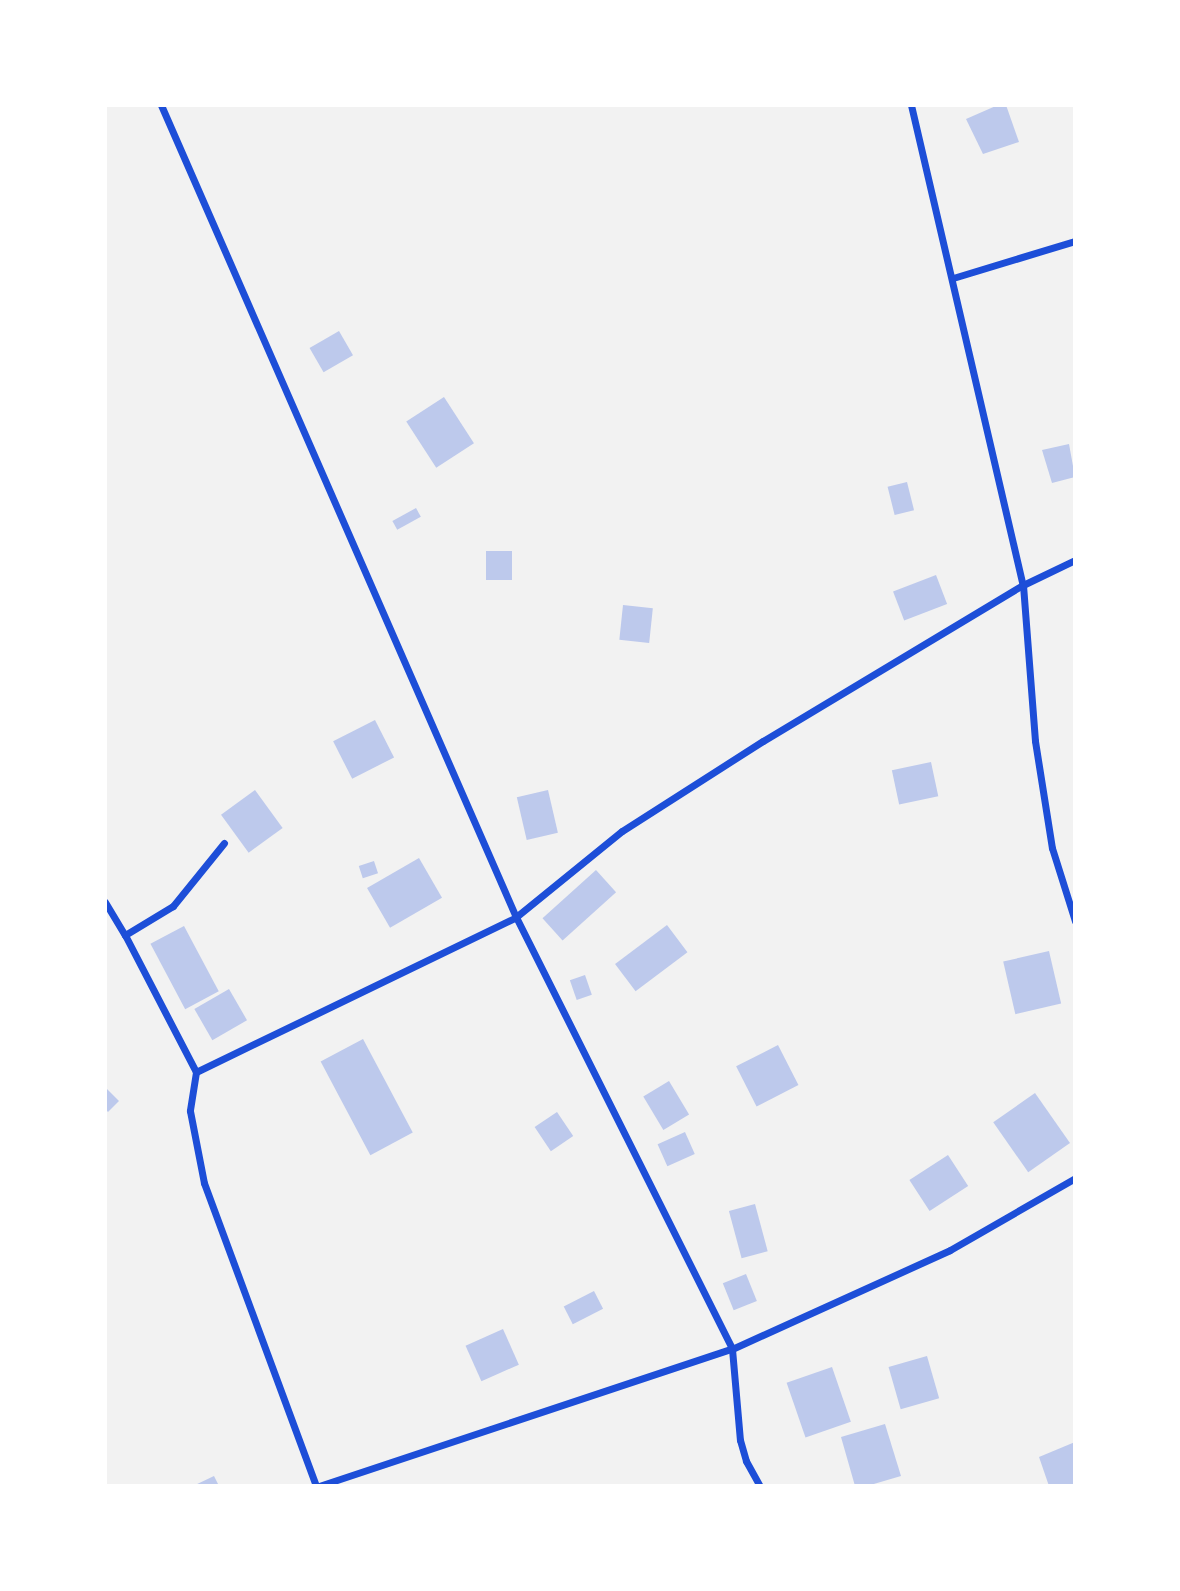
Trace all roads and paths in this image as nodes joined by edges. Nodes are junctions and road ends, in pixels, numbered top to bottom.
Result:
1 (161, 105) edge
2 (911, 105) edge
3 (1075, 241) edge
4 (953, 278) junction
5 (1075, 560) edge
6 (1023, 585) junction
7 (224, 843) dead end
8 (105, 902) edge
9 (516, 917) junction
10 (1075, 921) edge
11 (125, 935) junction
12 (196, 1072) junction
13 (1075, 1178) edge
14 (732, 1349) junction
15 (317, 1486) edge
16 (760, 1486) edge

1 - 9 street
2 - 4 street
3 - 4 street
4 - 6 street
5 - 6 street
6 - 9 street
6 - 10 street
7 - 11 street
8 - 11 street
9 - 12 street
9 - 14 street
11 - 12 street
12 - 15 street
13 - 14 street
14 - 15 street
14 - 16 street

